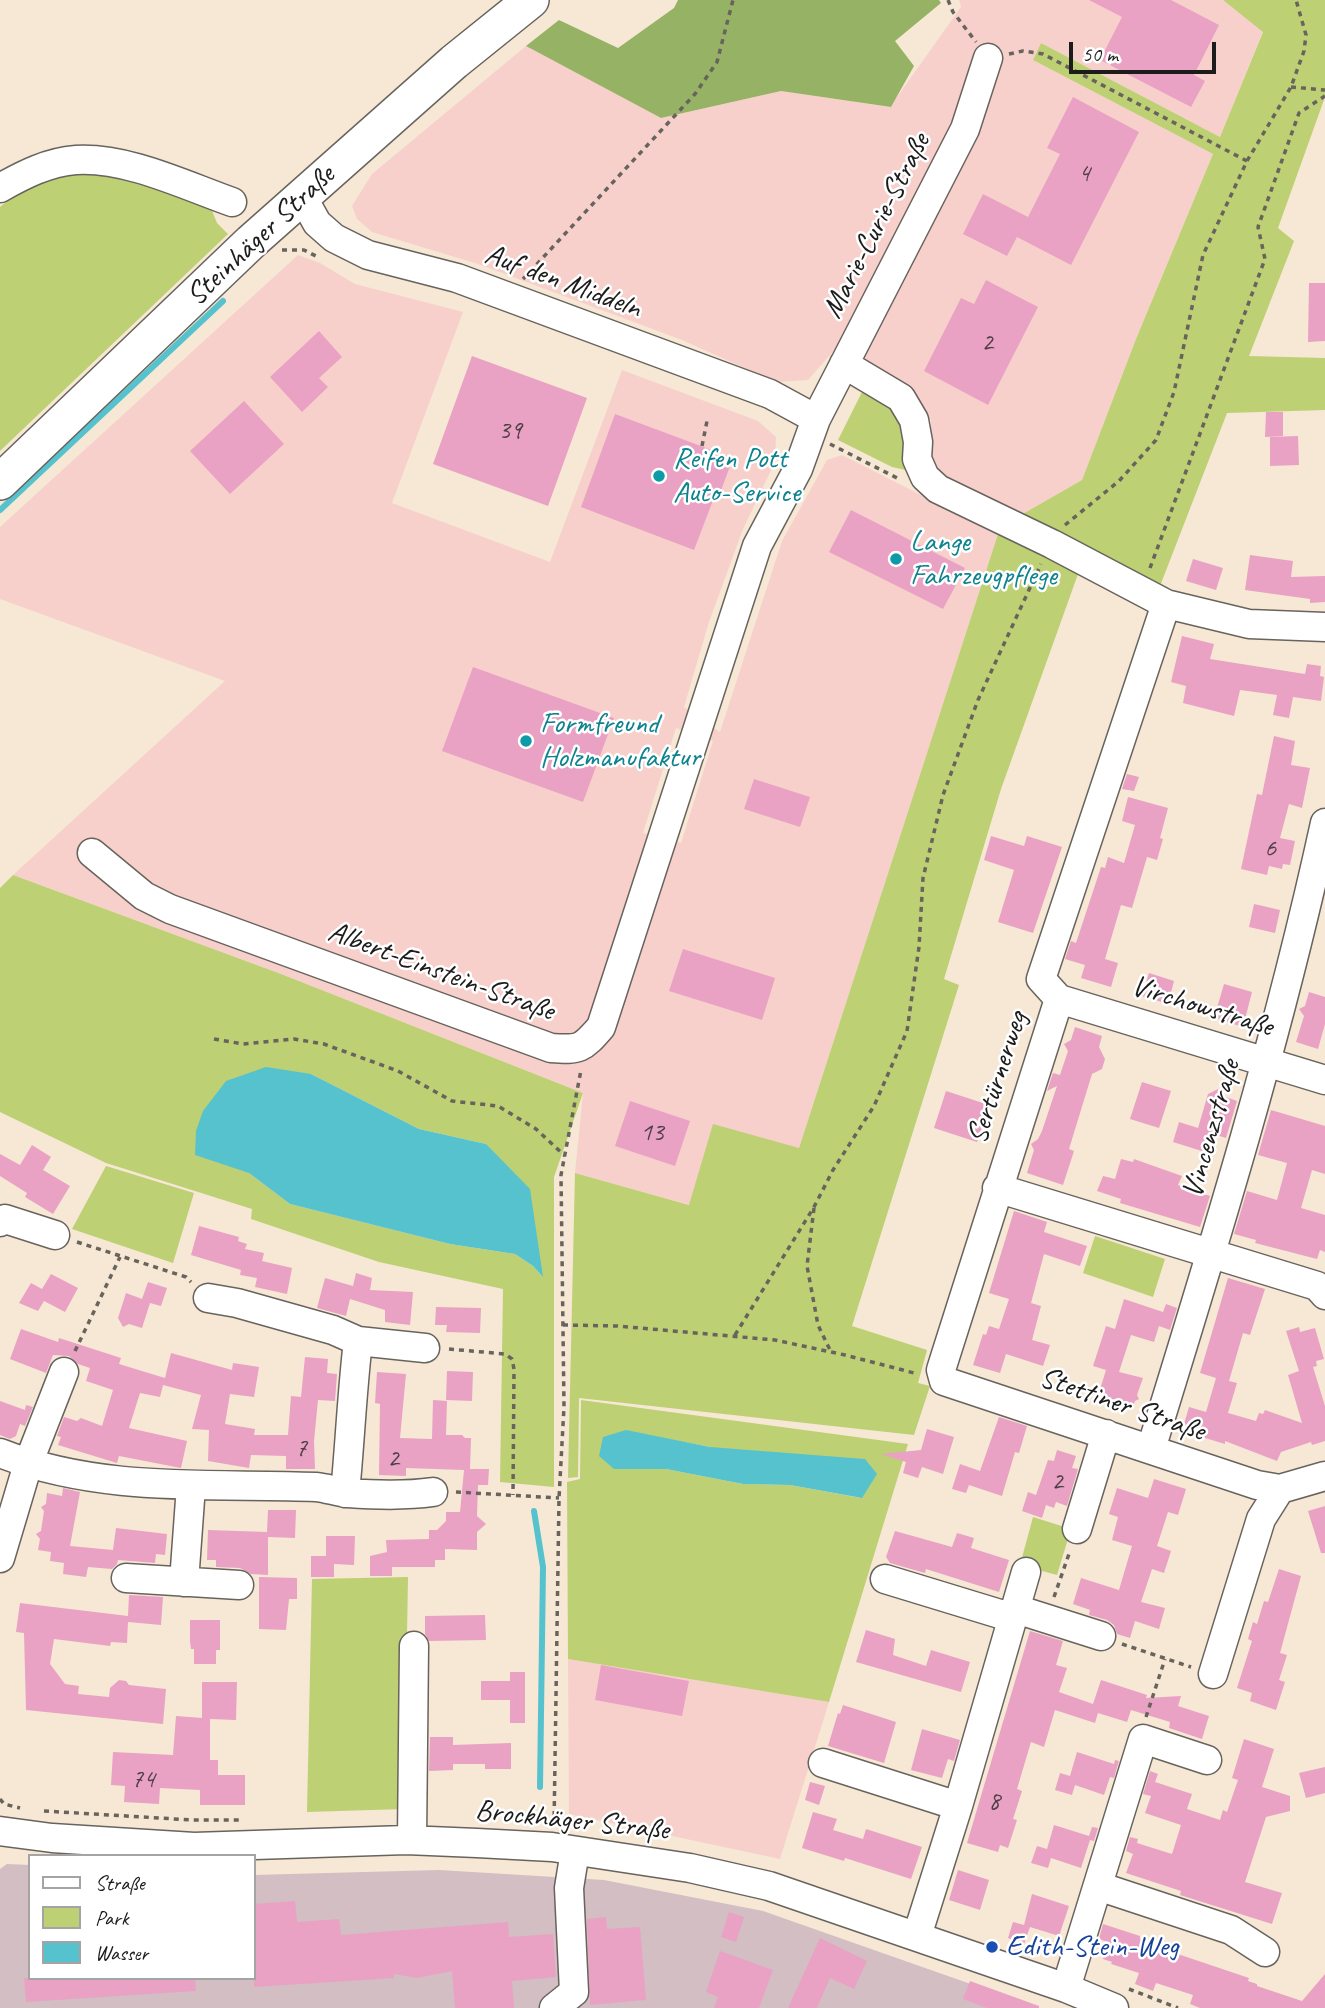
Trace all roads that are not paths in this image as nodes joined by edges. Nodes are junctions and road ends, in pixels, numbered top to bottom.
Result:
1 (531, 0) edge
2 (988, 58) road end
3 (0, 188) edge
4 (302, 196) junction
5 (232, 202) dead end
6 (844, 364) junction
7 (816, 419) junction
8 (0, 482) edge
9 (1166, 604) junction
10 (1325, 627) edge
11 (1325, 823) edge
12 (92, 853) dead end
13 (1059, 999) junction
14 (1265, 1062) junction
15 (1325, 1080) edge
16 (997, 1188) junction
17 (0, 1222) edge
18 (55, 1235) road end
19 (1212, 1254) junction
20 (1325, 1295) edge
21 (208, 1298) dead end
22 (358, 1341) junction
23 (425, 1348) road end
24 (64, 1372) road end
25 (944, 1381) joint
26 (1106, 1434) junction
27 (1151, 1449) junction
28 (0, 1454) edge
29 (28, 1464) junction
30 (1325, 1476) edge
31 (191, 1486) junction
32 (1280, 1489) junction
33 (433, 1492) road end
34 (345, 1493) junction
35 (1077, 1529) road end
36 (0, 1558) edge
37 (1026, 1572) dead end
38 (126, 1578) dead end
39 (885, 1579) dead end
40 (184, 1582) junction
41 (239, 1585) dead end
42 (1014, 1614) junction
43 (1101, 1636) road end
44 (414, 1646) dead end
45 (1213, 1674) road end
46 (1207, 1760) dead end
47 (823, 1763) dead end
48 (958, 1806) junction
49 (0, 1831) edge
50 (412, 1840) junction
51 (564, 1849) junction
52 (1098, 1886) junction
53 (918, 1936) junction
54 (1265, 1952) dead end
55 (1066, 1988) junction
56 (554, 2008) edge
57 (1114, 2008) edge

1 - 4 main road, Steinhäger Straße
2 - 6 street, Marie-Curie-Straße
3 - 5 street
4 - 7 street, Auf den Middeln
4 - 8 main road, Steinhäger Straße
6 - 7 street, Marie-Curie-Straße
6 - 9 street
7 - 12 street, Albert-Einstein-Straße
9 - 10 street
9 - 13 street, Sertürnerweg
11 - 14 street, Vincenzstraße
13 - 14 street, Virchowstraße
13 - 16 street, Sertürnerweg
14 - 15 street, Virchowstraße
14 - 19 street, Vincenzstraße
16 - 19 street
16 - 25 street, Sertürnerweg
17 - 18 street
19 - 20 street
19 - 27 street, Vincenzstraße
21 - 22 street
22 - 23 street
22 - 34 street
24 - 29 street
25 - 26 street, Stettiner Straße
26 - 27 street, Stettiner Straße
26 - 35 street
27 - 32 street, Stettiner Straße
28 - 29 street
29 - 31 street
29 - 36 street
30 - 32 street
31 - 34 street
31 - 40 street
32 - 45 street
33 - 34 street
37 - 42 street
38 - 40 street
39 - 42 street
40 - 41 street
42 - 43 street
42 - 48 street
44 - 50 street
46 - 52 street
47 - 48 street
48 - 53 street
49 - 50 street, Brockhäger Straße
50 - 51 street, Brockhäger Straße
51 - 53 street, Brockhäger Straße
51 - 56 street
52 - 54 street
52 - 55 street
53 - 55 street, Brockhäger Straße
55 - 57 street, Brockhäger Straße

